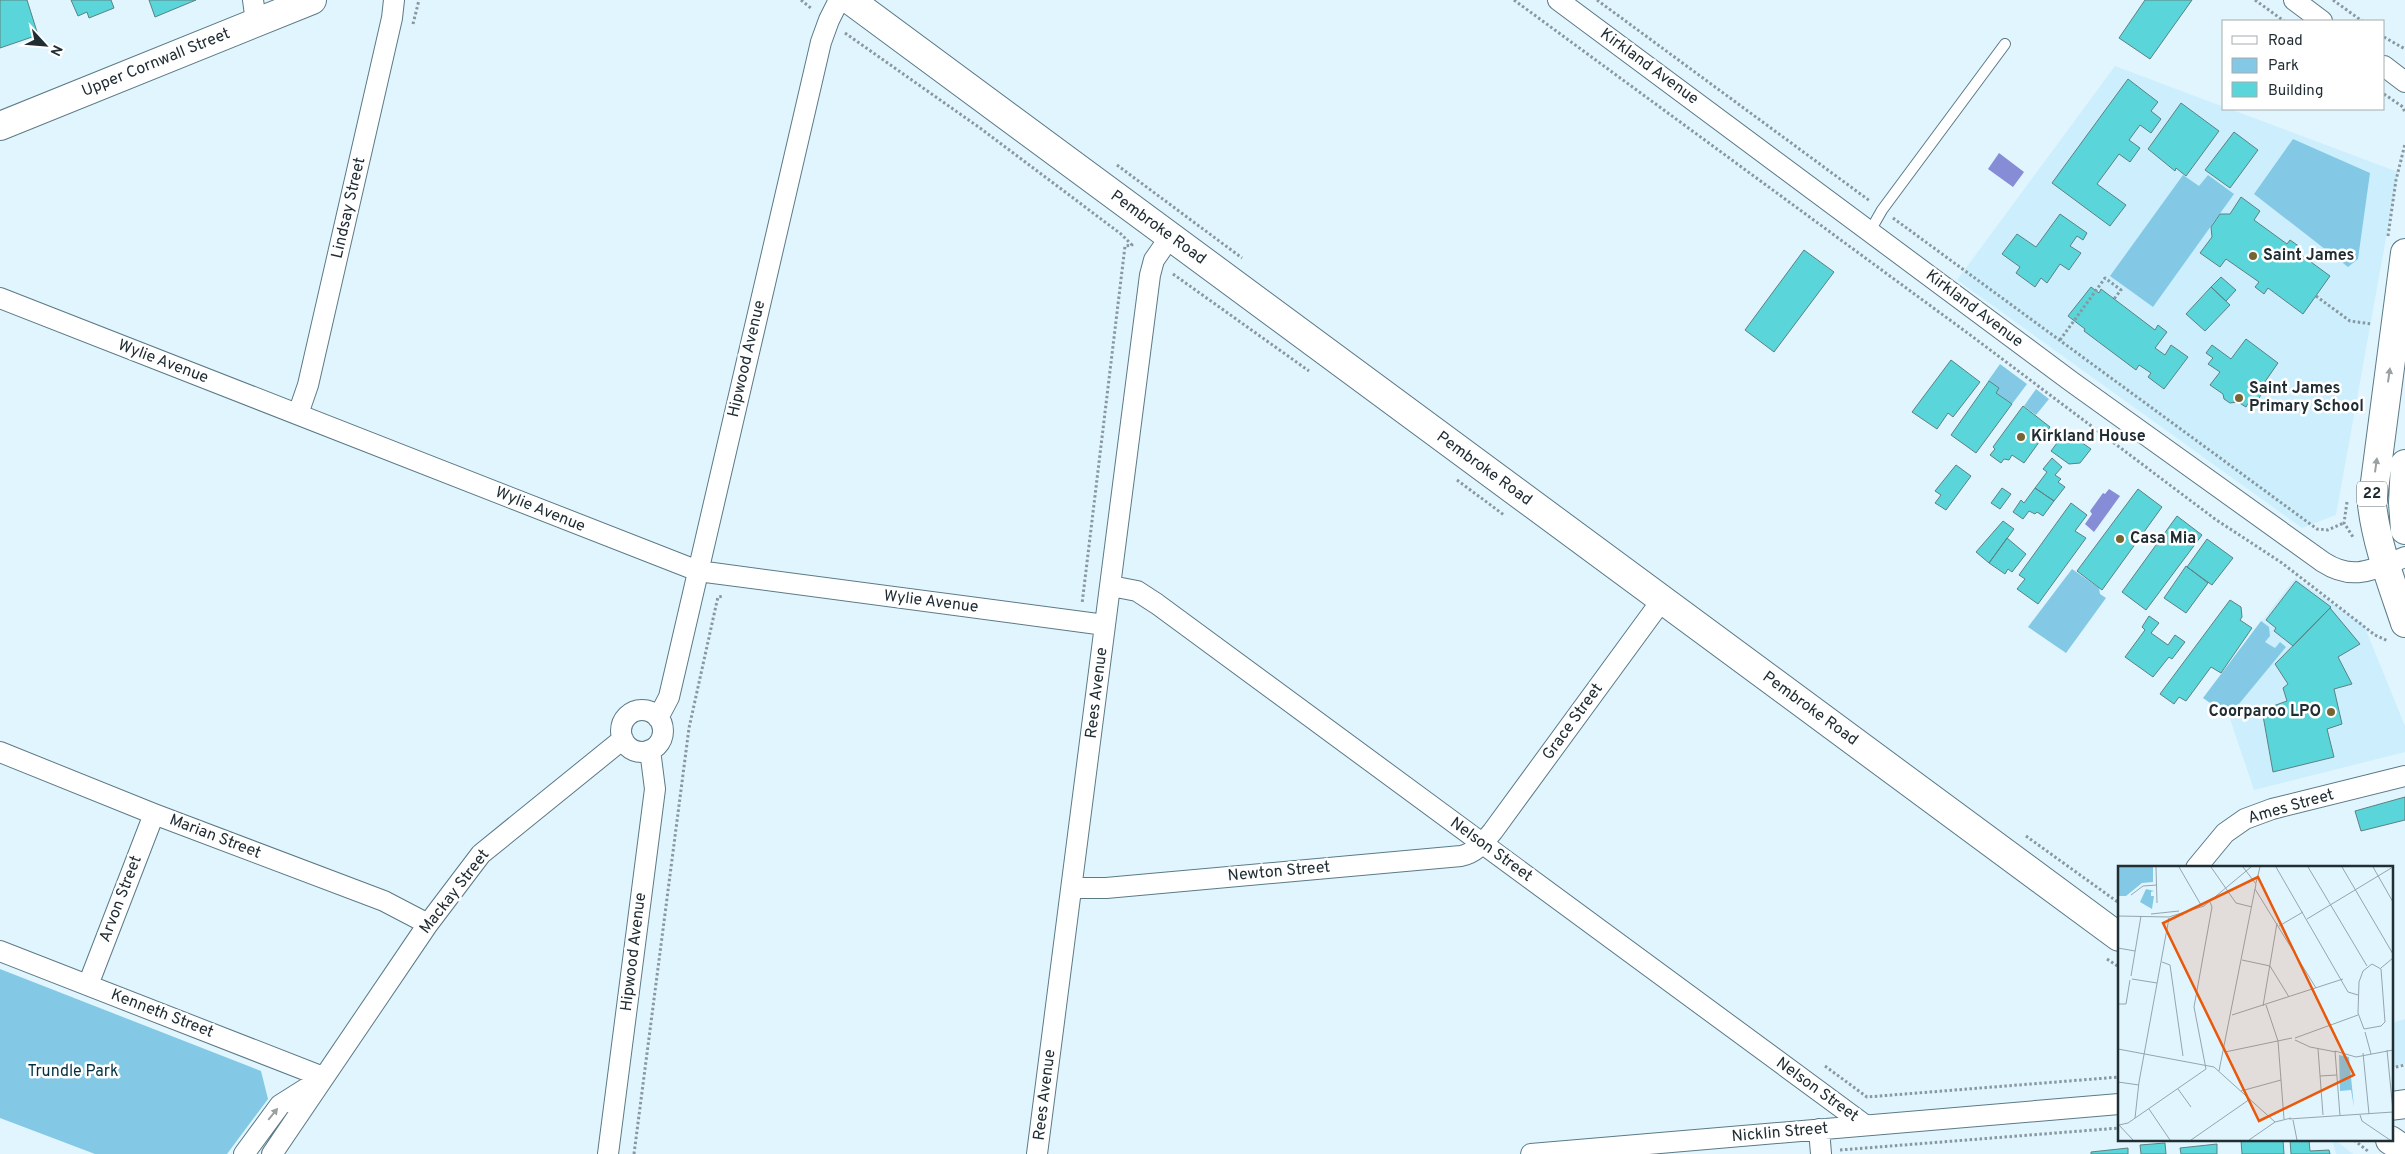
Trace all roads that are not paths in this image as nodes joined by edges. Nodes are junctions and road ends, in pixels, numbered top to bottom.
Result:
1 (312, 0) edge
2 (394, 0) edge
3 (839, 0) edge
4 (850, 0) edge
5 (1558, 0) edge
6 (2294, 0) edge
7 (255, 11) edge
8 (2321, 20) edge
9 (2005, 44) dead end
10 (2385, 67) edge
11 (2405, 82) edge
12 (0, 126) edge
13 (1870, 231) junction
14 (1170, 237) junction
15 (2405, 253) edge
16 (0, 298) edge
17 (298, 414) junction
18 (2405, 464) edge
19 (2405, 530) edge
20 (2395, 560) edge
21 (698, 572) junction
22 (1111, 586) junction
23 (1662, 600) junction
24 (1105, 625) junction
25 (2398, 632) edge
26 (658, 718) junction
27 (623, 739) junction
28 (650, 750) junction
29 (0, 752) edge
30 (2405, 776) edge
31 (154, 814) junction
32 (1482, 844) junction
33 (2198, 866) edge
34 (1072, 888) junction
35 (428, 924) junction
36 (2118, 936) edge
37 (0, 951) edge
38 (88, 985) junction
39 (323, 1077) junction
40 (2118, 1104) edge
41 (2405, 1104) edge
42 (2392, 1106) edge
43 (1865, 1125) junction
44 (1819, 1129) junction
45 (2392, 1141) edge
46 (2405, 1150) edge
47 (1828, 1152) edge
48 (244, 1154) edge
49 (272, 1154) edge
50 (608, 1154) edge
51 (1037, 1154) edge
52 (1531, 1154) edge

1 - 7 main road, Upper Cornwall Street
2 - 17 street, Lindsay Street
3 - 21 street, Hipwood Avenue
4 - 14 main road, Pembroke Road
5 - 13 street, Kirkland Avenue
6 - 8 street
7 - 12 main road, Upper Cornwall Street
9 - 13 lane
10 - 11 street
13 - 20 street, Kirkland Avenue
14 - 22 street, Rees Avenue
14 - 23 main road, Pembroke Road
20 -> 15 main road, 22
16 - 17 street, Wylie Avenue
17 - 21 street, Wylie Avenue
18 - 19 main road, 22
20 - 25 main road, 22
21 - 24 street, Wylie Avenue
21 - 26 street, Hipwood Avenue
22 - 24 street, Rees Avenue
22 - 32 street, Nelson Street
23 - 32 street, Grace Street
23 - 36 main road, Pembroke Road
24 - 34 street, Rees Avenue
26 - 27 street
26 - 28 street
27 - 28 street
27 - 35 street, Mackay Street
28 - 50 street, Hipwood Avenue
29 - 31 street, Marian Street
30 - 33 street, Ames Street
31 - 35 street, Marian Street
31 - 38 street, Arvon Street
32 - 34 street, Newton Street
32 - 43 street, Nelson Street
34 - 51 street, Rees Avenue
35 - 39 street, Mackay Street
37 - 38 street, Kenneth Street
38 - 39 street, Kenneth Street
48 -> 39 street, Mackay Street
39 - 49 street, Mackay Street
40 - 43 street, Nicklin Street
41 - 42 main road
43 - 44 street, Nicklin Street
44 - 47 street
44 - 52 street, Nicklin Street
45 - 46 main road

